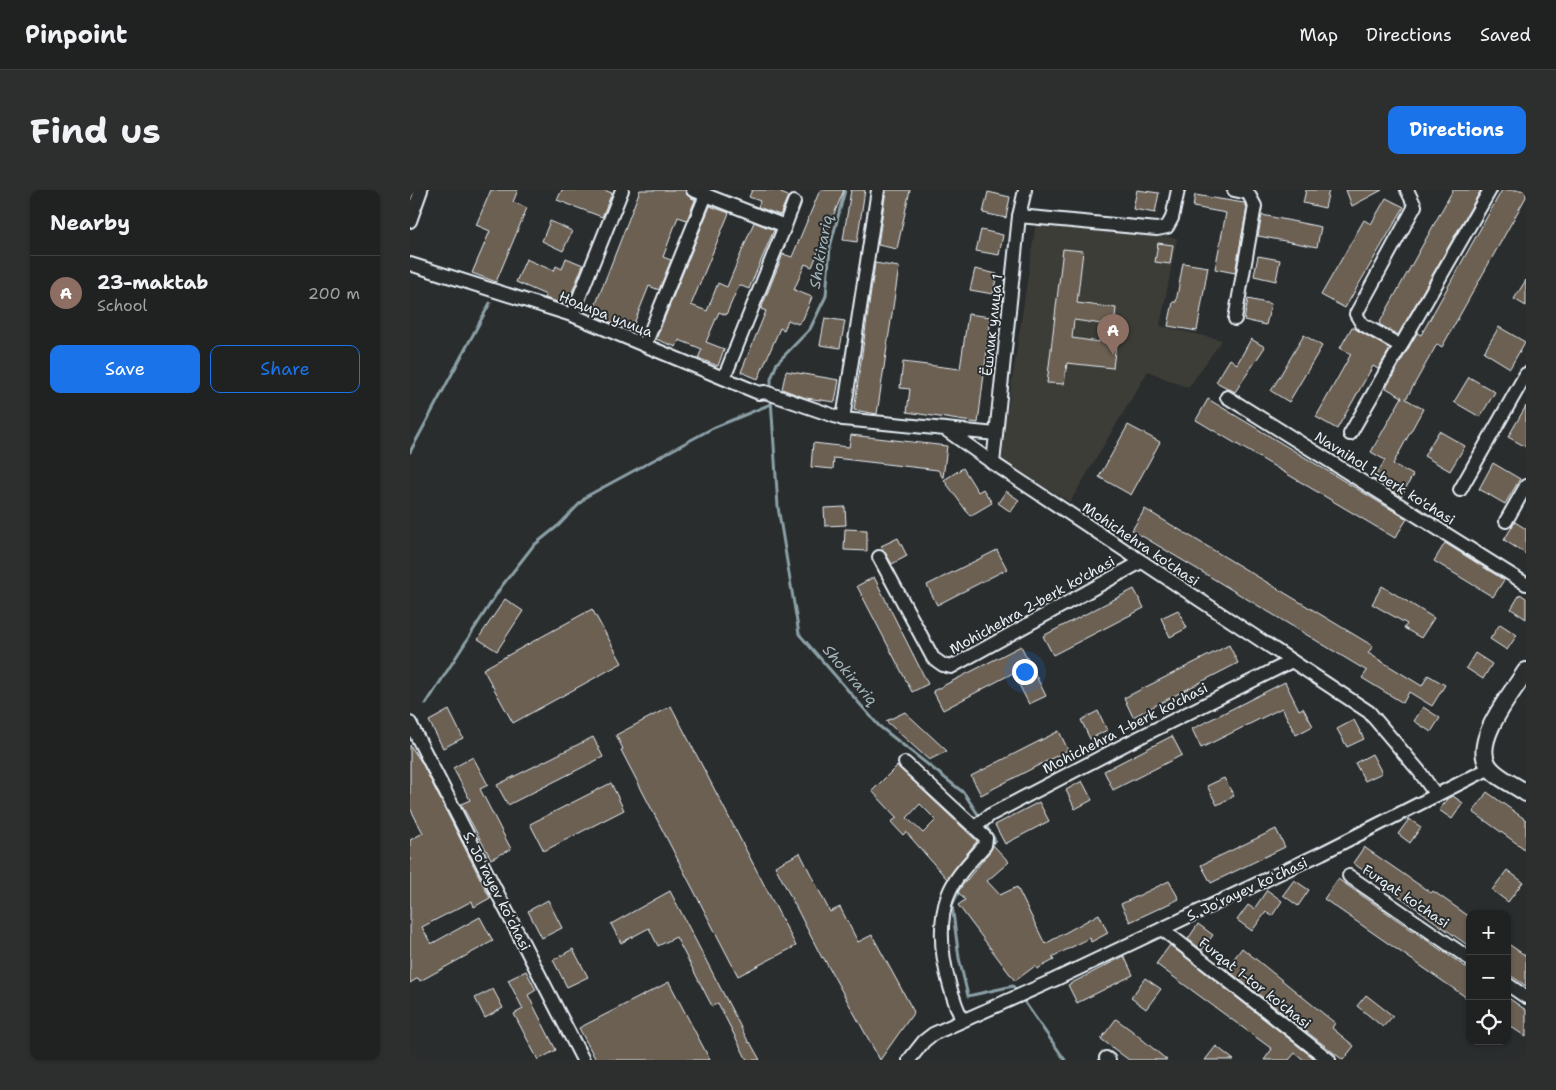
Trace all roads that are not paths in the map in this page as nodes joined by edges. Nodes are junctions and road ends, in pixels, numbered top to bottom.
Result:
1 (421, 190) edge
2 (622, 190) edge
3 (693, 190) edge
4 (878, 190) edge
5 (1025, 190) edge
6 (1178, 190) edge
7 (1234, 190) edge
8 (1407, 190) edge
9 (1490, 190) edge
10 (706, 195) junction
11 (794, 202) dead end
12 (1019, 216) junction
13 (410, 221) edge
14 (785, 226) junction
15 (410, 264) edge
16 (572, 315) junction
17 (1235, 319) dead end
18 (645, 345) junction
19 (1400, 346) junction
20 (1526, 374) edge
21 (724, 378) junction
22 (1227, 397) dead end
23 (787, 400) joint
24 (843, 419) junction
25 (945, 429) junction
26 (996, 434) junction
27 (1350, 434) dead end
28 (993, 463) junction
29 (1526, 486) edge
30 (1460, 490) dead end
31 (1506, 521) dead end
32 (879, 557) dead end
33 (1141, 562) junction
34 (1526, 584) edge
35 (1292, 661) junction
36 (1526, 671) edge
37 (410, 723) edge
38 (905, 763) dead end
39 (1490, 768) junction
40 (1526, 793) edge
41 (1436, 795) junction
42 (975, 827) junction
43 (1349, 876) dead end
44 (1162, 929) junction
45 (1466, 956) edge
46 (1511, 987) edge
47 (1526, 997) edge
48 (962, 1020) junction
49 (583, 1060) edge
50 (909, 1060) edge
51 (1329, 1060) edge

1 - 13 street
2 - 16 street
3 - 10 street
4 - 24 street
5 - 12 street, Ёшлик улица 1
6 - 12 street
7 - 17 street
8 - 19 street
9 - 19 street
10 - 14 street
10 - 18 street
11 - 14 street
12 - 26 street, Ёшлик улица 1
14 - 21 street
15 - 16 street, Нодира улица
16 - 18 street, Нодира улица
18 - 21 street, Нодира улица
19 - 27 street
20 - 30 street
21 - 23 street, Нодира улица
22 - 34 street, Navnihol 1-berk ko'chasi
23 - 24 street, Mohichehra ko'chasi
24 - 25 street, Mohichehra ko'chasi
25 - 26 street
25 - 28 street, Mohichehra ko'chasi
26 - 28 street, Ёшлик улица 1
28 - 33 street, Mohichehra ko'chasi
29 - 31 street
32 - 33 street, Mohichehra 2-berk ko'chasi
33 - 35 street, Mohichehra ko'chasi
35 - 41 street, Mohichehra ko'chasi
35 - 42 street, Mohichehra 1-berk ko'chasi
36 - 39 street
37 - 49 street, S. Joʻrayev koʻchasi
38 - 42 street
39 - 40 street
39 - 41 street, S. Joʻrayev koʻchasi
41 - 44 street, S. Joʻrayev koʻchasi
42 - 48 street
43 - 45 street, Furqat ko'chasi
44 - 48 street, S. Joʻrayev koʻchasi
44 - 51 street, Furqat 1-tor ko'chasi
46 - 47 street
48 - 50 street, S. Joʻrayev koʻchasi

